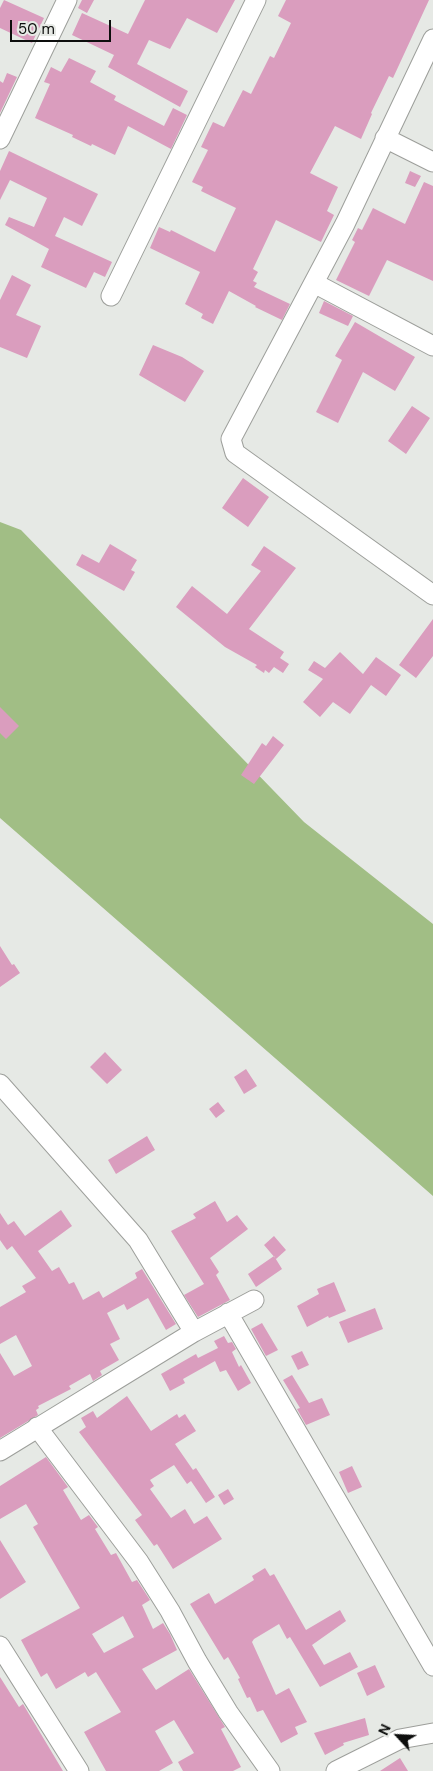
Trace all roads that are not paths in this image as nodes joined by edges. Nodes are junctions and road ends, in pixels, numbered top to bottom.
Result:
1 (67, 0) edge
2 (256, 0) edge
3 (433, 39) edge
4 (385, 138) junction
5 (0, 139) edge
6 (433, 162) edge
7 (314, 283) junction
8 (111, 296) dead end
9 (433, 346) edge
10 (433, 595) edge
11 (0, 1084) edge
12 (254, 1300) dead end
13 (228, 1313) junction
14 (194, 1332) junction
15 (38, 1427) junction
16 (0, 1450) edge
17 (0, 1646) edge
18 (433, 1666) edge
19 (433, 1733) edge
20 (79, 1771) edge
21 (270, 1771) edge
22 (336, 1771) edge

1 - 5 street
2 - 8 street
3 - 4 street
4 - 6 street
4 - 7 street
7 - 9 street
7 - 10 street
11 - 14 street
12 - 13 street
13 - 14 street
13 - 18 street
14 - 15 street
15 - 16 street
15 - 21 street
17 - 20 street
19 - 22 street

